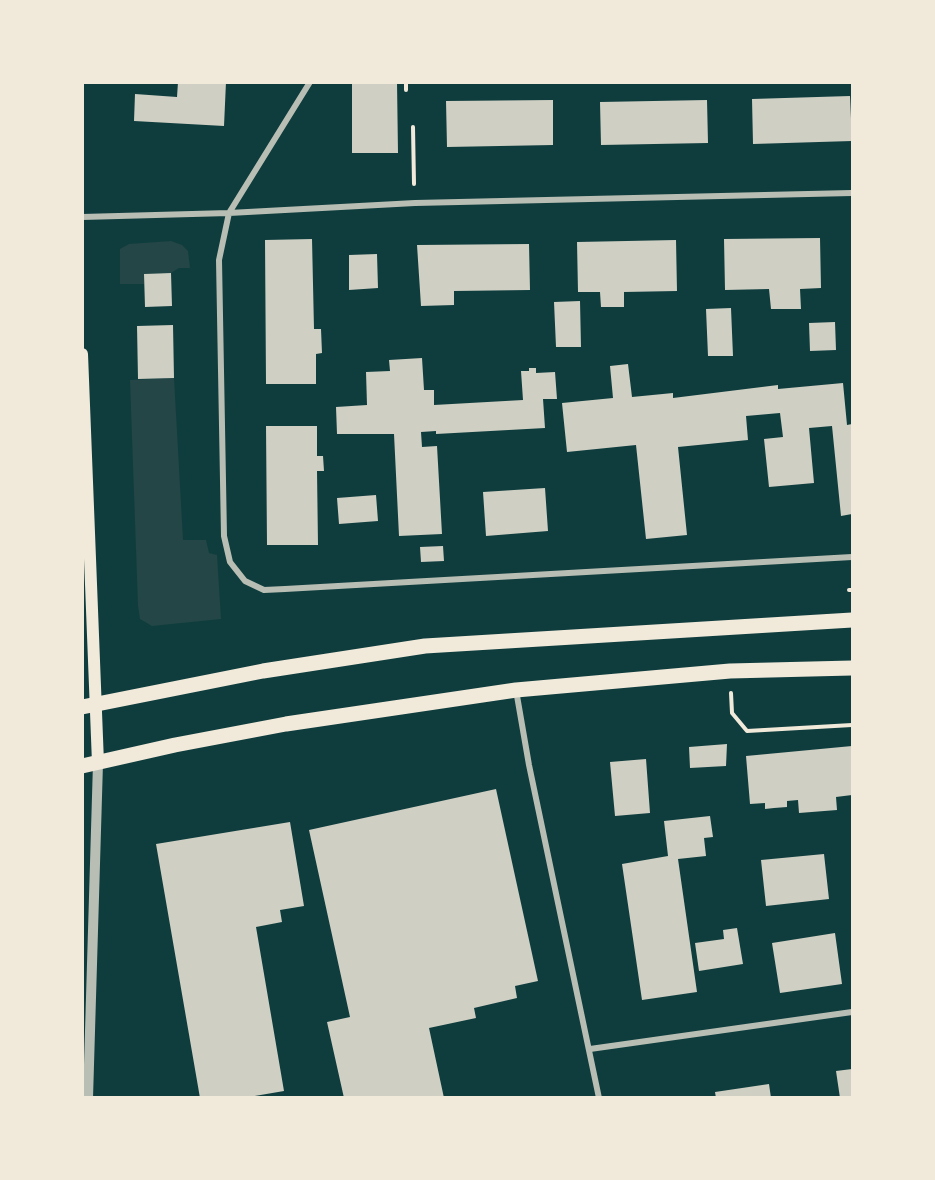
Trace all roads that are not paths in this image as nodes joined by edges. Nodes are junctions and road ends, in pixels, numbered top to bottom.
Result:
1 (310, 82) edge
2 (852, 193) edge
3 (229, 213) junction
4 (82, 217) edge
5 (82, 354) edge
6 (84, 455) edge
7 (852, 557) edge
8 (852, 620) edge
9 (852, 668) edge
10 (516, 690) junction
11 (90, 705) edge
12 (90, 764) edge
13 (852, 1012) edge
14 (590, 1049) junction
15 (88, 1098) edge
16 (599, 1098) edge

1 - 3 street
2 - 3 street
3 - 4 street
3 - 7 street
5 - 6 main road
6 - 11 main road
8 - 11 main road
9 - 10 main road
10 - 12 main road
10 - 14 street
11 - 12 main road
12 - 15 street
13 - 14 street
14 - 16 street

